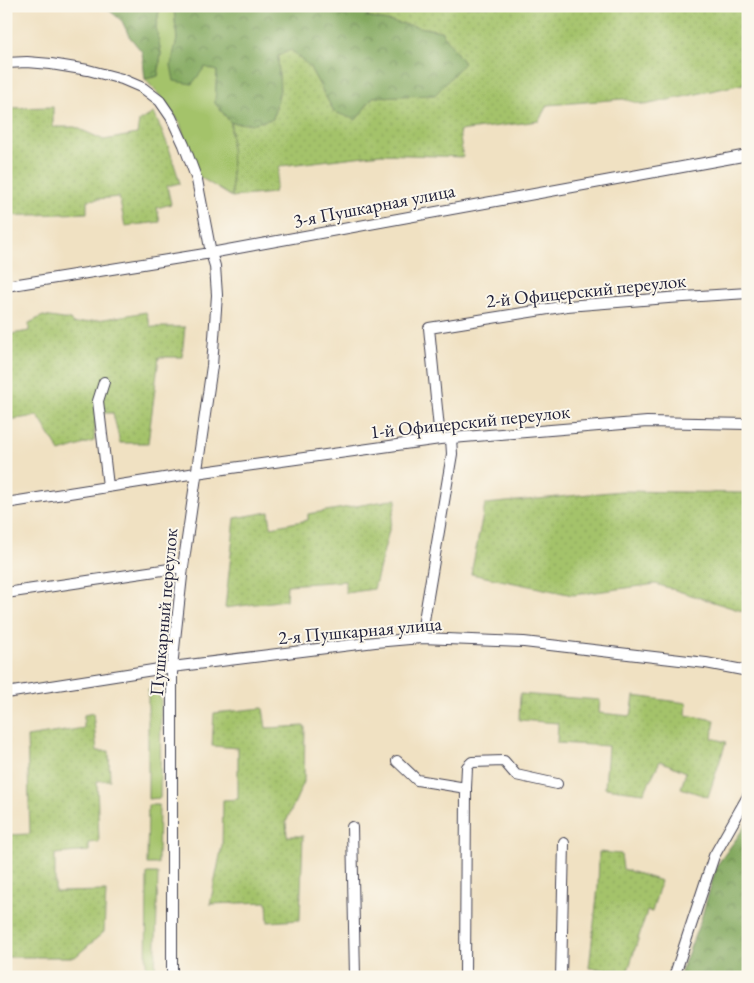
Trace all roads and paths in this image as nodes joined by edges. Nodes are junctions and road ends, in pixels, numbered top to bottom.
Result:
1 (6, 62) edge
2 (748, 154) edge
3 (210, 254) junction
4 (6, 286) edge
5 (748, 293) edge
6 (104, 382) dead end
7 (748, 424) edge
8 (440, 438) junction
9 (451, 438) junction
10 (196, 473) junction
11 (108, 486) junction
12 (6, 502) edge
13 (183, 567) junction
14 (6, 594) edge
15 (421, 638) junction
16 (172, 667) junction
17 (748, 671) edge
18 (6, 693) edge
19 (397, 761) dead end
20 (557, 784) dead end
21 (466, 788) junction
22 (748, 796) edge
23 (352, 827) dead end
24 (564, 843) dead end
25 (172, 977) edge
26 (355, 977) edge
27 (465, 977) edge
28 (561, 977) edge
29 (674, 977) edge

1 - 3 street, Пушкарный переулок
2 - 3 street, 3-я Пушкарная улица
3 - 4 street, 3-я Пушкарная улица
3 - 10 street, Пушкарный переулок
5 - 8 street, 2-й Офицерский переулок
6 - 11 street
7 - 9 street, 1-й Офицерский переулок
8 - 9 street, 1-й Офицерский переулок
8 - 10 street, 1-й Офицерский переулок
9 - 15 street
10 - 11 street, 1-й Офицерский переулок
10 - 13 street, Пушкарный переулок
11 - 12 street, 1-й Офицерский переулок
13 - 14 street
13 - 16 street, Пушкарный переулок
15 - 16 street, 2-я Пушкарная улица
15 - 17 street, 2-я Пушкарная улица
16 - 18 street, 2-я Пушкарная улица
16 - 25 street, Пушкарный переулок
19 - 21 street
20 - 21 street
21 - 27 street
22 - 29 street
23 - 26 street
24 - 28 street

